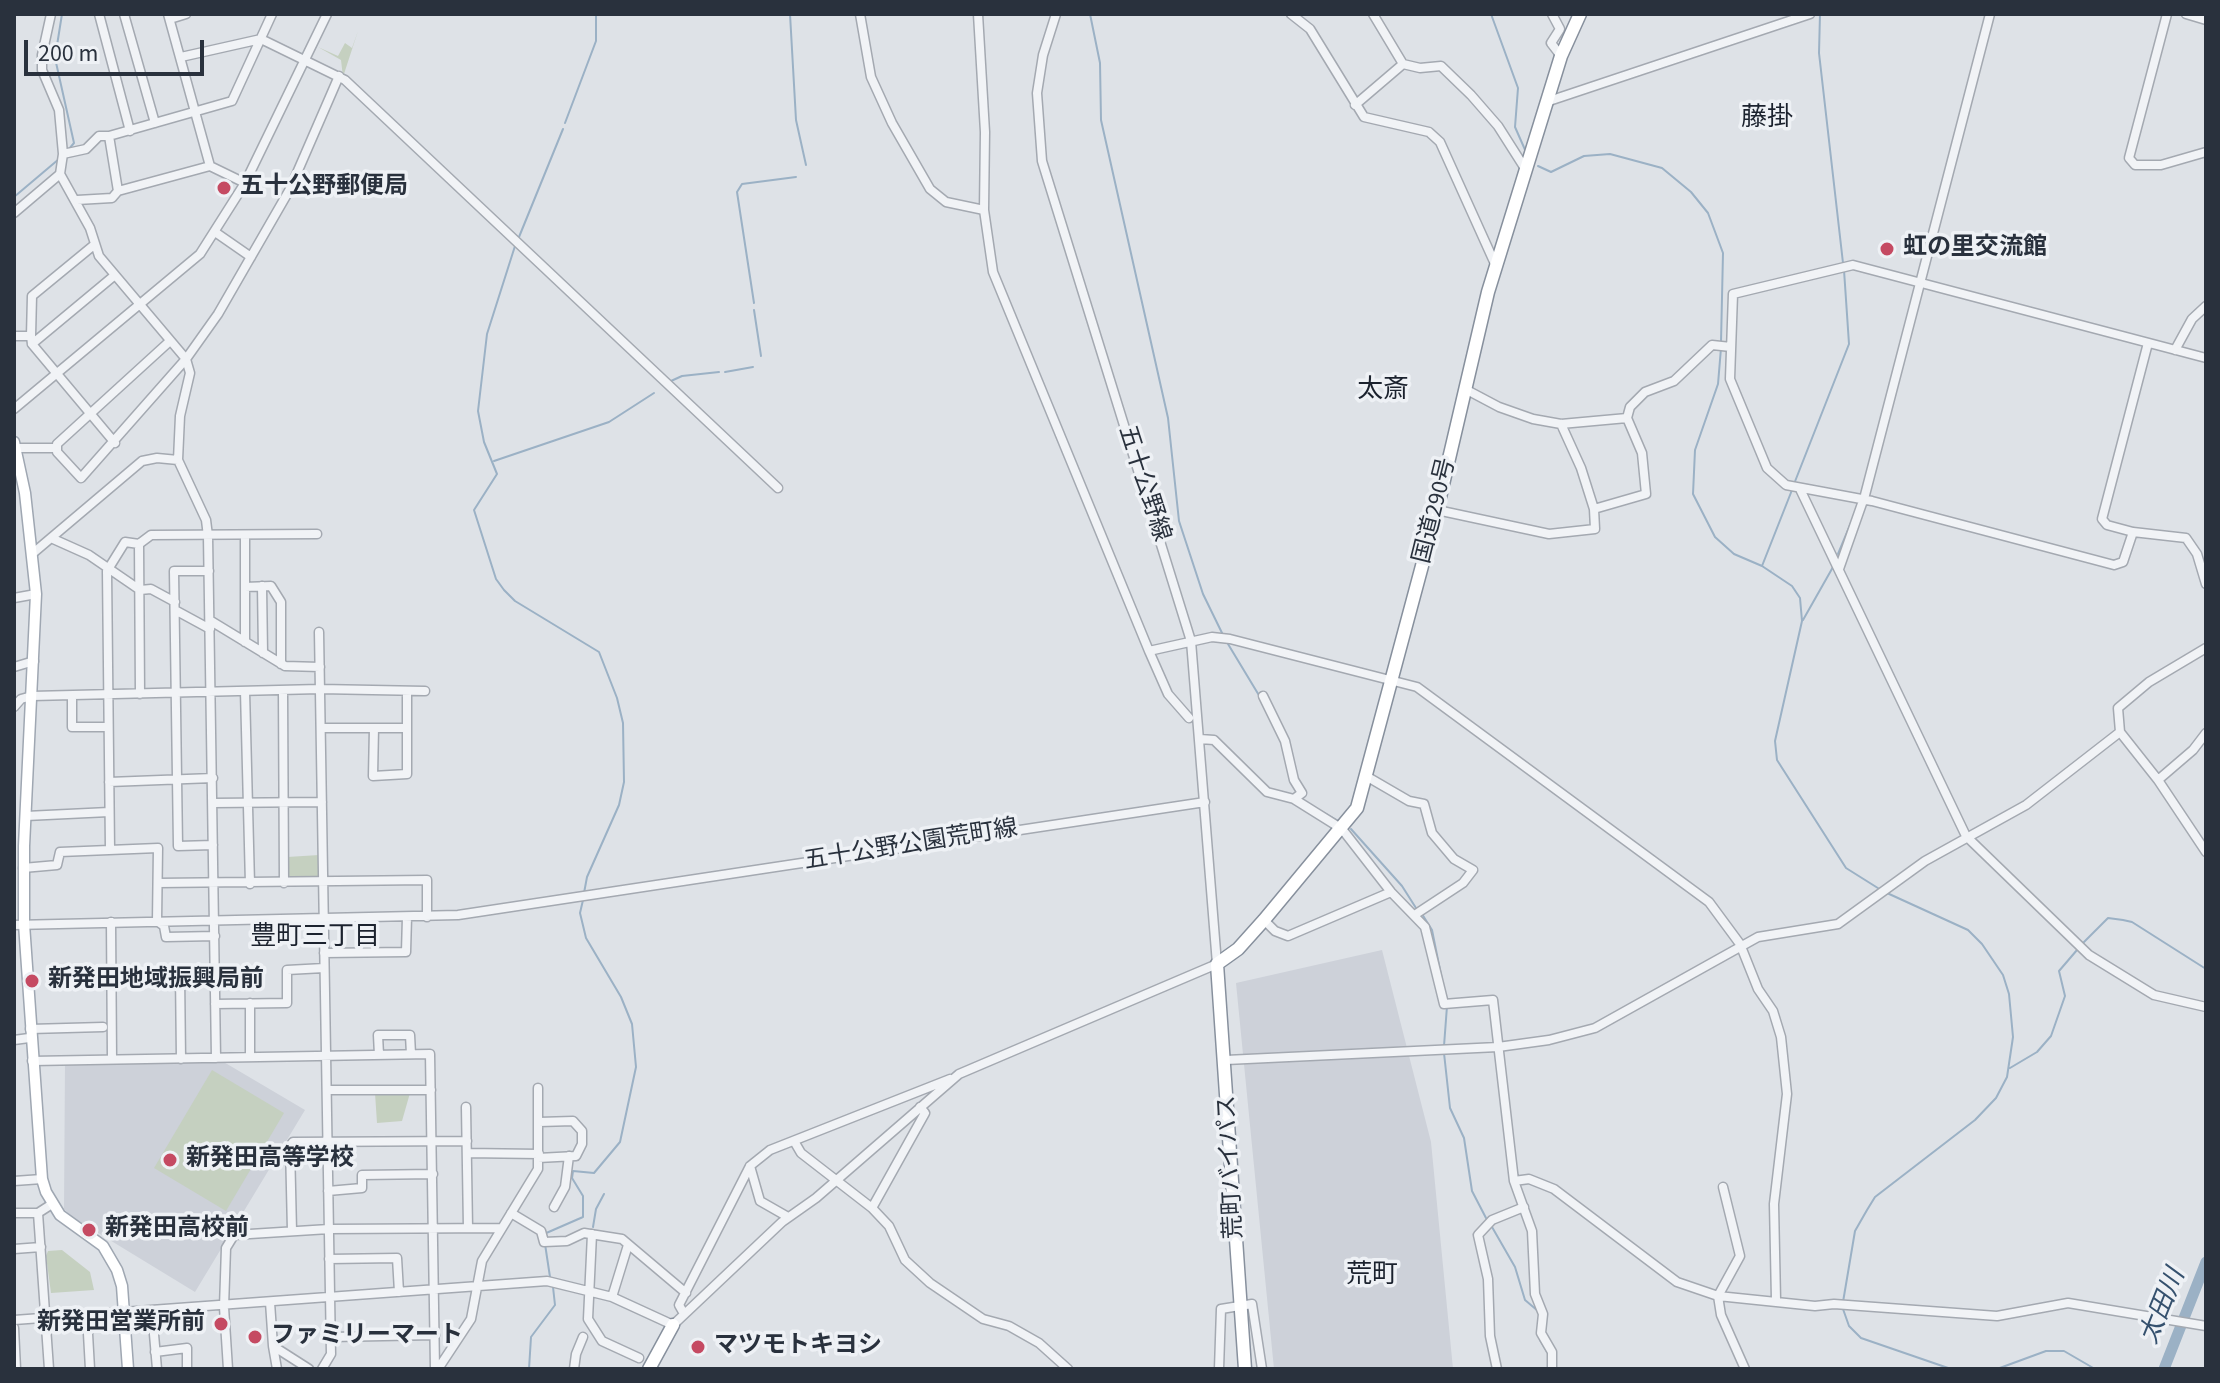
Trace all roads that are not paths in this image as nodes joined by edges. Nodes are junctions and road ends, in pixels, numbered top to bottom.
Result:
1 (51, 14) edge
2 (99, 14) edge
3 (124, 14) edge
4 (186, 14) edge
5 (272, 14) edge
6 (327, 14) edge
7 (860, 14) edge
8 (978, 14) edge
9 (1056, 14) edge
10 (1291, 14) edge
11 (1373, 14) edge
12 (1552, 14) edge
13 (1580, 14) edge
14 (1810, 14) edge
15 (1990, 14) edge
16 (2167, 14) edge
17 (2186, 14) edge
18 (169, 16) edge
19 (2206, 20) edge
20 (261, 39) junction
21 (1561, 56) junction
22 (181, 57) junction
23 (305, 59) junction
24 (1403, 64) junction
25 (339, 76) junction
26 (1546, 102) junction
27 (1355, 105) junction
28 (196, 112) junction
29 (155, 123) junction
30 (130, 131) junction
31 (109, 136) junction
32 (2206, 152) edge
33 (63, 154) junction
34 (210, 166) junction
35 (1526, 170) junction
36 (60, 174) junction
37 (245, 183) junction
38 (118, 191) junction
39 (77, 200) junction
40 (984, 210) junction
41 (14, 213) edge
42 (215, 232) junction
43 (94, 245) junction
44 (251, 257) junction
45 (1496, 267) junction
46 (115, 275) junction
47 (1922, 284) junction
48 (141, 306) junction
49 (2206, 306) edge
50 (14, 336) edge
51 (32, 340) junction
52 (170, 341) junction
53 (2148, 343) junction
54 (1731, 347) junction
55 (2175, 350) junction
56 (2206, 358) edge
57 (186, 359) junction
58 (58, 372) junction
59 (1465, 389) junction
60 (14, 409) edge
61 (91, 415) junction
62 (1627, 418) junction
63 (1561, 424) junction
64 (115, 443) junction
65 (15, 445) edge
66 (56, 448) junction
67 (178, 460) junction
68 (778, 488) dead end
69 (1800, 489) junction
70 (1864, 500) junction
71 (1594, 509) junction
72 (1437, 510) junction
73 (2133, 532) junction
74 (317, 534) dead end
75 (245, 535) junction
76 (208, 536) junction
77 (51, 538) junction
78 (139, 544) junction
79 (32, 554) junction
80 (1839, 569) junction
81 (107, 571) junction
82 (209, 571) junction
83 (2206, 584) edge
84 (262, 586) junction
85 (245, 587) junction
86 (140, 590) junction
87 (36, 594) junction
88 (14, 598) edge
89 (175, 606) junction
90 (210, 625) junction
91 (319, 632) dead end
92 (1191, 641) junction
93 (245, 642) junction
94 (2206, 648) edge
95 (1149, 651) junction
96 (263, 653) junction
97 (34, 661) junction
98 (281, 664) junction
99 (14, 667) edge
100 (320, 667) junction
101 (1392, 680) junction
102 (320, 689) junction
103 (245, 691) junction
104 (283, 691) junction
105 (407, 691) junction
106 (425, 691) dead end
107 (176, 692) junction
108 (212, 692) junction
109 (140, 694) junction
110 (107, 695) junction
111 (32, 696) junction
112 (72, 696) junction
113 (1263, 696) dead end
114 (14, 707) edge
115 (1189, 718) dead end
116 (108, 727) junction
117 (321, 728) junction
118 (374, 728) junction
119 (407, 728) junction
120 (2120, 732) junction
121 (2206, 733) edge
122 (1200, 739) junction
123 (1366, 776) junction
124 (177, 778) junction
125 (213, 778) junction
126 (2158, 780) junction
127 (109, 782) junction
128 (1294, 799) junction
129 (322, 802) junction
130 (1205, 802) junction
131 (213, 803) junction
132 (284, 803) junction
133 (248, 804) junction
134 (109, 812) junction
135 (26, 816) junction
136 (1342, 829) junction
137 (1966, 836) junction
138 (213, 845) junction
139 (19, 846) edge
140 (110, 849) junction
141 (2206, 852) edge
142 (23, 868) junction
143 (323, 882) junction
144 (158, 883) junction
145 (214, 883) junction
146 (284, 883) junction
147 (250, 884) junction
148 (1391, 892) junction
149 (1416, 914) junction
150 (407, 917) junction
151 (427, 917) junction
152 (324, 918) junction
153 (216, 920) junction
154 (1264, 920) junction
155 (157, 921) junction
156 (111, 922) junction
157 (19, 924) edge
158 (215, 936) junction
159 (1740, 944) junction
160 (324, 953) junction
161 (1217, 964) junction
162 (324, 968) junction
163 (215, 972) junction
164 (250, 1003) junction
165 (215, 1004) junction
166 (2206, 1007) edge
167 (103, 1027) dead end
168 (30, 1034) junction
169 (14, 1040) edge
170 (1498, 1047) junction
171 (411, 1054) junction
172 (379, 1055) junction
173 (250, 1056) junction
174 (326, 1056) junction
175 (216, 1058) junction
176 (112, 1059) junction
177 (181, 1059) junction
178 (1226, 1060) junction
179 (32, 1061) junction
180 (956, 1077) junction
181 (538, 1088) dead end
182 (327, 1090) junction
183 (431, 1090) junction
184 (466, 1107) dead end
185 (920, 1107) junction
186 (539, 1122) junction
187 (433, 1141) junction
188 (467, 1141) junction
189 (794, 1141) junction
190 (327, 1142) junction
191 (467, 1153) junction
192 (539, 1156) junction
193 (569, 1156) junction
194 (750, 1166) junction
195 (433, 1174) junction
196 (42, 1179) junction
197 (836, 1180) junction
198 (14, 1181) edge
199 (1514, 1181) junction
200 (1723, 1187) dead end
201 (328, 1191) junction
202 (52, 1204) junction
203 (554, 1207) dead end
204 (1524, 1207) junction
205 (872, 1208) junction
206 (14, 1213) edge
207 (38, 1213) junction
208 (511, 1213) junction
209 (788, 1217) junction
210 (468, 1228) junction
211 (501, 1228) junction
212 (329, 1229) junction
213 (433, 1229) junction
214 (292, 1231) junction
215 (592, 1234) junction
216 (628, 1245) junction
217 (41, 1247) junction
218 (14, 1249) edge
219 (329, 1259) junction
220 (475, 1286) junction
221 (589, 1289) junction
222 (434, 1290) junction
223 (399, 1292) junction
224 (686, 1293) junction
225 (1718, 1296) junction
226 (330, 1297) junction
227 (612, 1297) junction
228 (1776, 1300) junction
229 (270, 1302) junction
230 (1241, 1305) junction
231 (224, 1307) junction
232 (152, 1311) junction
233 (683, 1312) junction
234 (124, 1313) junction
235 (87, 1316) junction
236 (45, 1318) junction
237 (14, 1320) edge
238 (673, 1325) junction
239 (2206, 1326) edge
240 (14, 1328) edge
241 (435, 1335) junction
242 (331, 1337) junction
243 (583, 1337) dead end
244 (273, 1346) junction
245 (155, 1352) junction
246 (639, 1358) dead end
247 (16, 1369) edge
248 (49, 1369) edge
249 (90, 1369) edge
250 (128, 1369) edge
251 (157, 1369) edge
252 (187, 1369) edge
253 (228, 1369) edge
254 (277, 1369) edge
255 (309, 1369) edge
256 (322, 1369) edge
257 (436, 1369) edge
258 (574, 1369) edge
259 (649, 1369) edge
260 (1068, 1369) edge
261 (1219, 1369) edge
262 (1245, 1369) edge
263 (1262, 1369) edge
264 (1497, 1369) edge
265 (1552, 1369) edge
266 (1745, 1369) edge

1 - 33 street
2 - 30 street
3 - 29 street
4 - 18 street
5 - 20 street
6 - 23 street
7 - 40 street
8 - 40 street
9 - 92 street, 五十公野線
10 - 27 street
11 - 24 street
12 - 21 street
13 - 21 highway, 国道290号
14 - 26 street
15 - 47 street
16 - 32 street
17 - 19 street
18 - 22 street
20 - 22 street
20 - 23 street
20 - 28 street
21 - 26 highway, 国道290号
22 - 28 street
23 - 25 street
23 - 37 street
24 - 27 street
24 - 35 street
25 - 44 street
25 - 68 street
26 - 35 highway, 国道290号
27 - 45 street
28 - 29 street
28 - 34 street
29 - 30 street
30 - 31 street
31 - 33 street
31 - 38 street
33 - 36 street
34 - 37 street
34 - 38 street
35 - 45 highway, 国道290号
36 - 39 street
36 - 41 street
37 - 42 street
38 - 39 street
39 - 43 street
40 - 95 street
42 - 44 street
42 - 48 street
43 - 46 street
43 - 51 street
44 - 57 street
45 - 59 highway, 国道290号
46 - 48 street
46 - 51 street
47 - 53 street
47 - 54 street
47 - 70 street
48 - 52 street
48 - 58 street
49 - 55 street
50 - 51 street
51 - 58 street
52 - 57 street
52 - 61 street
53 - 55 street
53 - 73 street
54 - 62 street
54 - 69 street
55 - 56 street
57 - 64 street
57 - 67 street
58 - 60 street
58 - 61 street
59 - 63 street
59 - 72 highway, 国道290号
61 - 64 street
61 - 66 street
62 - 63 street
62 - 71 street
63 - 71 street
64 - 66 street
65 - 66 street
65 - 79 main road
67 - 76 street
67 - 77 street
69 - 70 street
69 - 80 street
70 - 73 street
70 - 80 street
71 - 72 street
72 - 101 highway, 国道290号
73 - 83 street
74 - 75 street
75 - 76 street
75 - 85 street
76 - 78 street
76 - 82 street
77 - 79 street
77 - 81 street
78 - 81 street
78 - 86 street
79 - 87 main road
80 - 137 street
81 - 86 street
81 - 110 street
82 - 89 street
82 - 90 street
84 - 85 street
84 - 96 street
84 - 98 street
85 - 93 street
86 - 89 street
86 - 109 street
87 - 88 street
87 - 97 main road
89 - 90 street
89 - 107 street
90 - 93 street
90 - 108 street
91 - 100 street
92 - 95 street
92 - 101 street
92 - 122 street, 五十公野線
93 - 96 street
94 - 120 street
95 - 115 street
96 - 98 street
97 - 99 street
97 - 111 main road
98 - 100 street
100 - 102 street
101 - 123 highway, 国道290号
101 - 159 street
102 - 104 street
102 - 105 street
102 - 117 street
103 - 104 street
103 - 108 street
103 - 133 street
104 - 132 street
105 - 106 street
105 - 119 street
107 - 108 street
107 - 109 street
107 - 124 street
108 - 125 street
109 - 110 street
110 - 112 street
110 - 116 street
111 - 112 street
111 - 114 street
111 - 135 main road
112 - 116 street
113 - 128 street
116 - 127 street
117 - 118 street
117 - 129 street
118 - 119 street
118 - 119 street
120 - 126 street
120 - 137 street
121 - 126 street
122 - 128 street
122 - 130 street, 五十公野線
123 - 136 highway, 国道290号
123 - 149 street
124 - 125 street
124 - 127 street
124 - 138 street
125 - 131 street
126 - 141 street
127 - 134 street
128 - 136 street
129 - 132 street
129 - 143 street
130 - 151 street, 五十公野公園荒町線
130 - 161 street, 五十公野線
131 - 133 street
131 - 138 street
132 - 133 street
132 - 146 street
133 - 147 street
134 - 135 street
134 - 140 street
135 - 139 main road
136 - 148 street
136 - 154 highway, 国道290号
137 - 159 street
137 - 166 street
138 - 145 street
139 - 142 main road
140 - 142 street
140 - 144 street
142 - 157 main road
143 - 146 street
143 - 151 street
143 - 152 street
144 - 145 street
144 - 155 street
145 - 147 street
145 - 153 street
146 - 147 street
148 - 149 street
148 - 154 street
149 - 170 street
150 - 151 street
150 - 152 street
150 - 160 street
152 - 153 street
152 - 160 street
153 - 155 street
153 - 158 street
154 - 161 highway, 国道290号
155 - 156 street
155 - 158 street
156 - 157 street
156 - 176 street
157 - 168 main road
158 - 163 street
159 - 170 street
159 - 228 street
160 - 162 street
161 - 178 highway, 荒町バイパス
161 - 180 street
162 - 164 street
162 - 174 street
163 - 165 street
163 - 177 street
164 - 165 street
164 - 173 street
165 - 175 street
167 - 168 street
168 - 169 street
168 - 179 main road
170 - 178 street
170 - 199 street
171 - 172 street
171 - 172 street
171 - 183 street
172 - 174 street
173 - 174 street
173 - 175 street
174 - 182 street
175 - 177 street
176 - 177 street
176 - 179 street
178 - 230 highway, 荒町バイパス
179 - 196 main road
180 - 185 street
180 - 189 street
181 - 186 street
182 - 183 street
182 - 190 street
183 - 187 street
184 - 188 street
185 - 197 street
185 - 205 street
186 - 192 street
186 - 193 street
187 - 188 street
187 - 190 street
187 - 195 street
188 - 191 street
189 - 194 street
189 - 197 street
190 - 201 street
190 - 214 street
191 - 192 street
191 - 210 street
192 - 193 street
192 - 208 street
193 - 203 street
194 - 209 street
194 - 224 street
195 - 201 street
195 - 213 street
196 - 198 street
196 - 202 main road
197 - 205 street
197 - 209 street
199 - 204 street
199 - 225 street
200 - 225 street
201 - 212 street
202 - 207 street
202 - 234 main road
204 - 264 street
204 - 265 street
205 - 260 street
206 - 207 street
207 - 217 street
208 - 211 street
208 - 215 street
209 - 233 street
210 - 211 street
210 - 213 street
211 - 220 street
212 - 213 street
212 - 214 street
212 - 219 street
213 - 222 street
214 - 231 street
215 - 216 street
215 - 221 street
216 - 224 street
216 - 227 street
217 - 218 street
217 - 236 street
219 - 223 street
219 - 226 street
220 - 221 street
220 - 222 street
220 - 257 street
221 - 227 street
221 - 246 street
222 - 223 street
222 - 241 street
223 - 226 street
224 - 233 street
225 - 228 street
225 - 266 street
226 - 229 street
226 - 242 street
227 - 238 street
228 - 239 street
229 - 231 street
229 - 244 street
230 - 261 street
230 - 262 highway, 荒町バイパス
230 - 263 street
231 - 232 street
231 - 253 street
232 - 234 street
232 - 245 street
233 - 238 street
234 - 235 street
234 - 250 main road
235 - 236 street
235 - 249 street
236 - 237 street
236 - 248 street
238 - 259 highway
240 - 247 street
241 - 242 street
241 - 257 street
242 - 256 street
243 - 258 street
244 - 254 street
244 - 255 street
245 - 251 street
245 - 252 street

